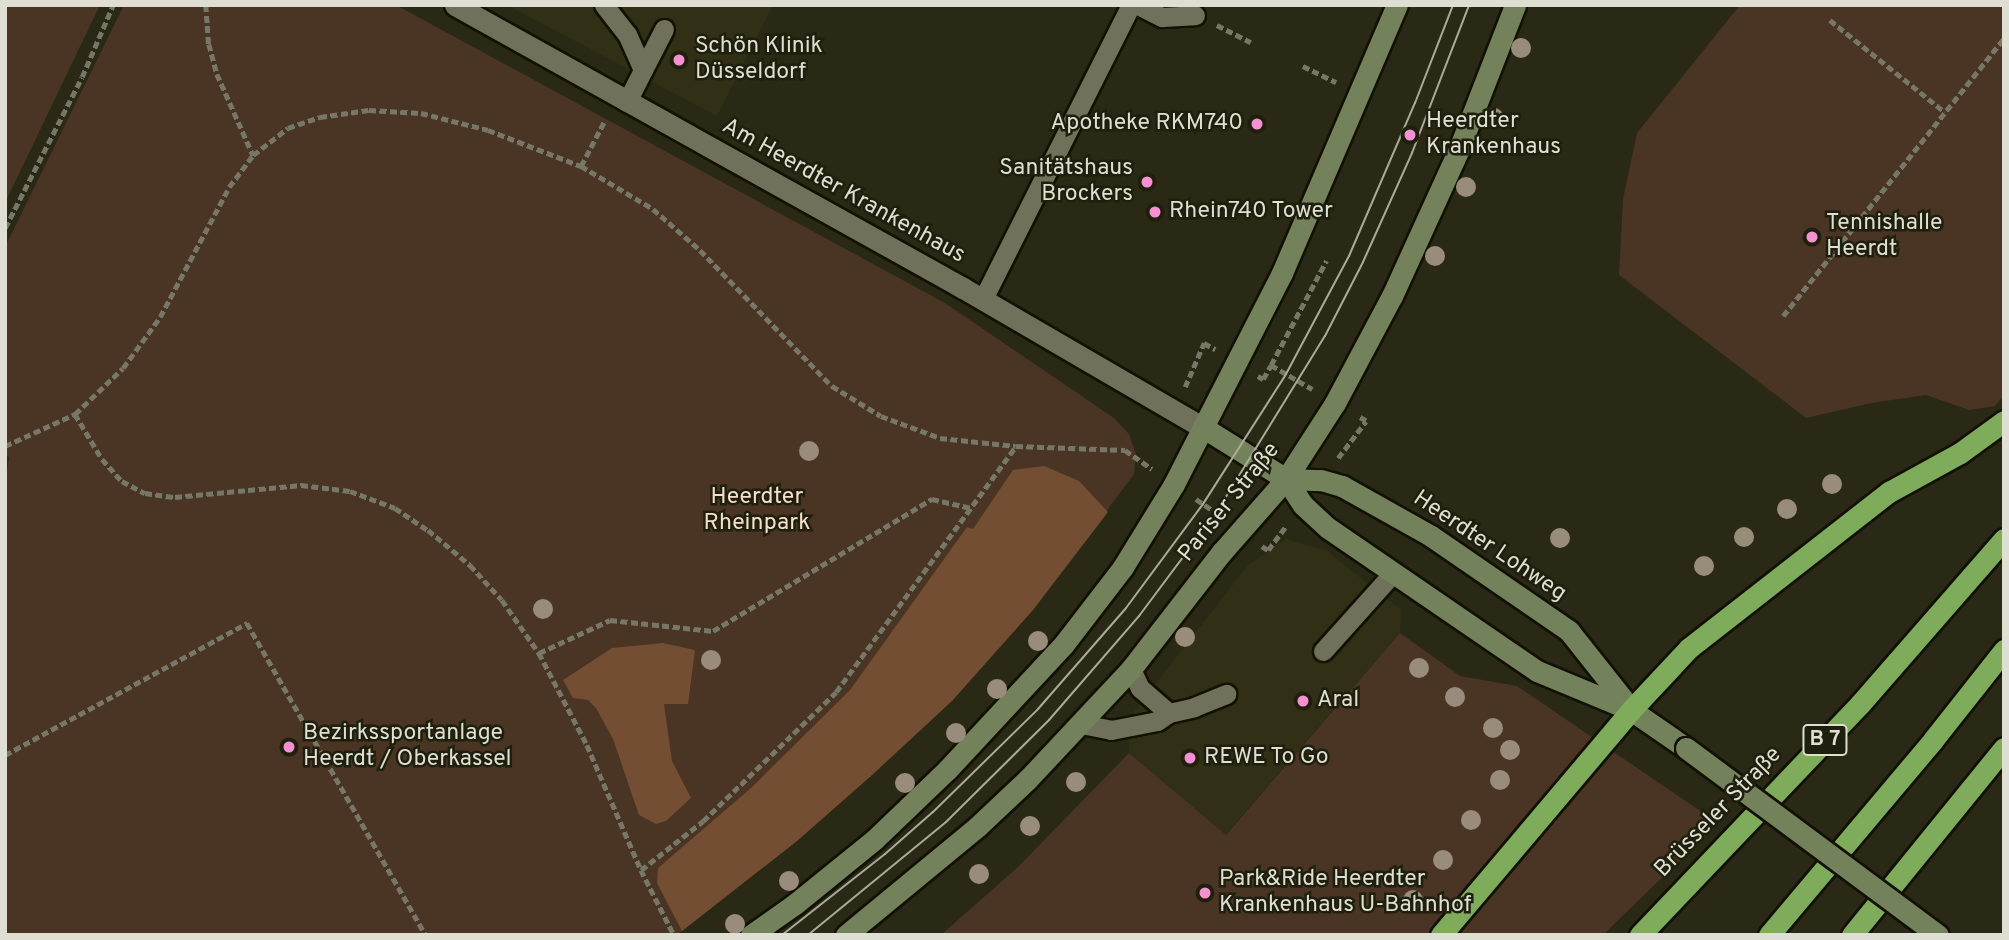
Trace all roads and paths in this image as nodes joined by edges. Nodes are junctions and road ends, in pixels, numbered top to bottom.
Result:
1 (113, 5) edge
2 (206, 5) edge
3 (455, 5) edge
4 (604, 5) edge
5 (1131, 5) edge
6 (1139, 5) edge
7 (1397, 5) edge
8 (1515, 5) edge
9 (1195, 15) dead end
10 (1830, 20) dead end
11 (664, 29) dead end
12 (2004, 38) edge
13 (1303, 66) dead end
14 (643, 70) junction
15 (1359, 92) junction
16 (623, 99) junction
17 (1945, 111) junction
18 (253, 155) junction
19 (581, 166) junction
20 (5, 228) edge
21 (1326, 261) dead end
22 (983, 299) junction
23 (1783, 316) dead end
24 (1237, 363) junction
25 (1271, 365) junction
26 (1335, 403) junction
27 (75, 414) junction
28 (2004, 421) edge
29 (1204, 428) junction
30 (5, 446) edge
31 (1016, 446) junction
32 (1152, 468) dead end
33 (1286, 479) junction
34 (971, 508) junction
35 (2004, 539) edge
36 (1394, 573) junction
37 (2004, 650) edge
38 (1323, 651) dead end
39 (538, 653) junction
40 (1131, 669) junction
41 (1226, 694) dead end
42 (1631, 710) junction
43 (1168, 713) junction
44 (1081, 724) junction
45 (2003, 749) edge
46 (5, 755) edge
47 (641, 870) junction
48 (426, 935) edge
49 (674, 935) edge
50 (751, 935) edge
51 (846, 935) edge
52 (1441, 935) edge
53 (1640, 935) edge
54 (1769, 935) edge
55 (1853, 935) edge
56 (1938, 935) edge

1 - 20 path
2 - 18 path
3 - 16 street, Am Heerdter Krankenhaus
4 - 14 lane
5 - 22 lane
6 - 9 lane
7 - 15 main road
8 - 26 main road, Pariser Straße
10 - 17 path
11 - 14 lane
12 - 17 path
13 - 15 path
14 - 16 lane
15 - 24 main road
16 - 19 path
16 - 22 street, Am Heerdter Krankenhaus
17 - 23 path
18 - 19 path
18 - 27 path
19 - 31 path
21 - 25 path
22 - 29 street, Am Heerdter Krankenhaus
24 - 25 path
24 - 29 main road
25 - 26 path
26 - 33 main road, Pariser Straße
27 - 30 path
27 - 39 path
28 - 42 highway
29 - 33 main road, Heerdter Lohweg
29 - 50 main road
31 - 32 path
31 - 34 path
33 - 36 main road, Heerdter Lohweg
33 - 40 main road, Pariser Straße
33 - 42 main road, Heerdter Lohweg
34 - 39 path
34 - 47 path
35 - 53 highway, Brüsseler Straße / B 7
36 - 38 lane
36 - 42 main road, Heerdter Lohweg
37 - 54 highway
39 - 47 path
40 - 43 lane
40 - 44 main road, Pariser Straße
41 - 43 lane
42 - 52 highway
42 - 56 main road, Heerdter Lohweg, bridge
43 - 44 lane
44 - 51 main road, Pariser Straße
45 - 55 highway
46 - 48 path
47 - 49 path

